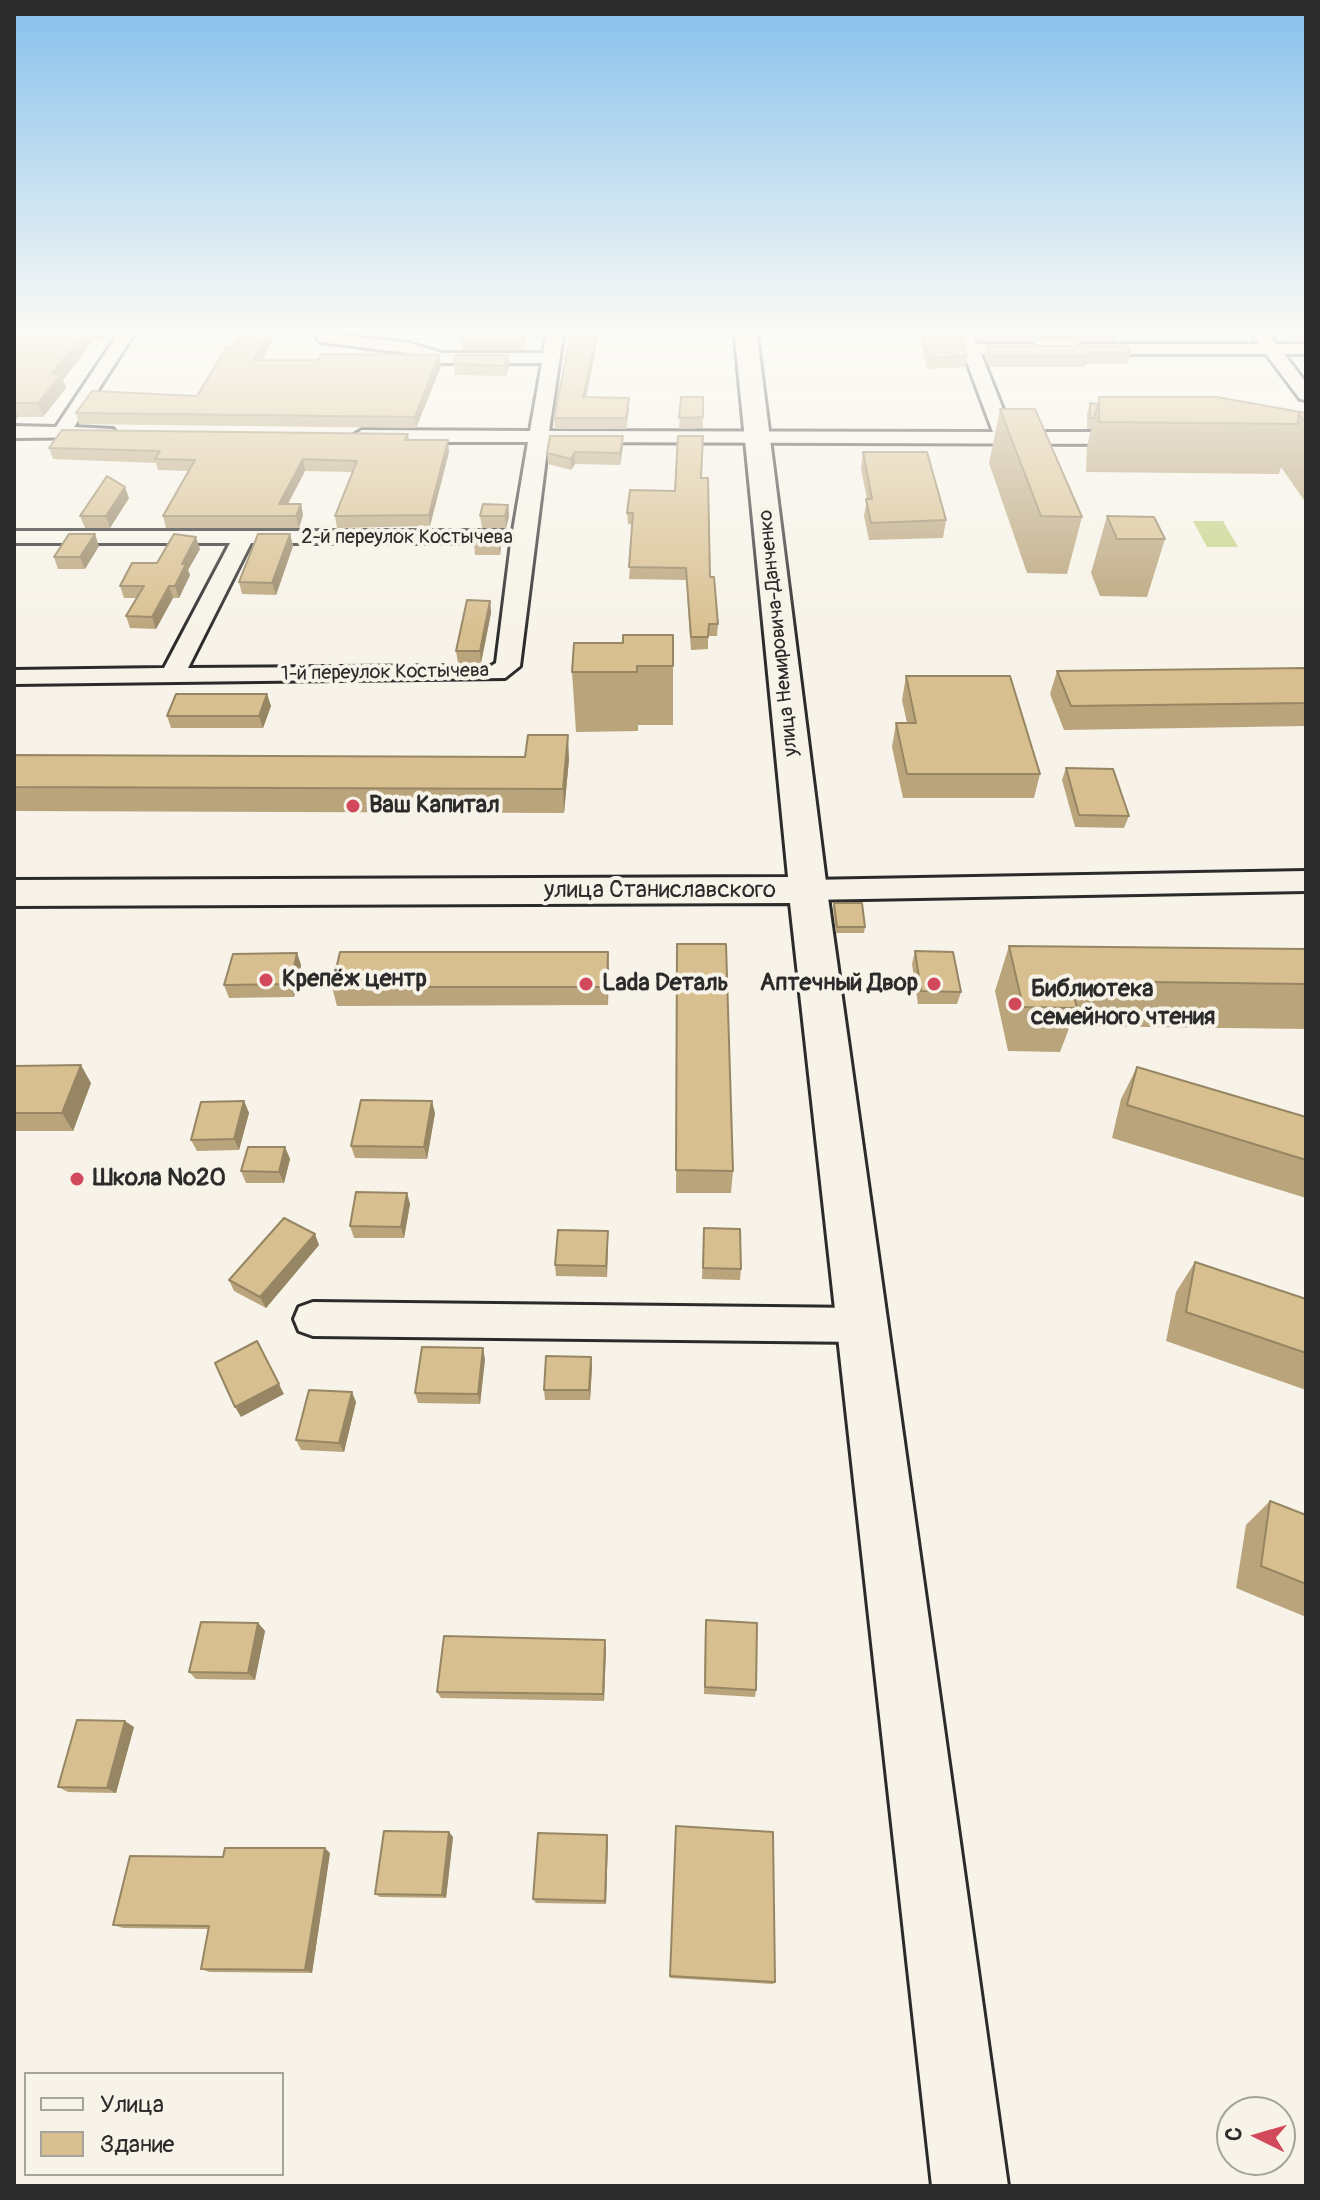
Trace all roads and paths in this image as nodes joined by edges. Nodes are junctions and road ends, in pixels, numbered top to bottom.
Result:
1 (539, 431) edge
2 (756, 431) edge
3 (1002, 431) edge
4 (61, 433) joint
5 (125, 433) edge
6 (347, 436) edge
7 (22, 437) edge
8 (757, 437) junction
9 (538, 438) junction
10 (1005, 438) junction
11 (1157, 438) edge
12 (14, 537) edge
13 (523, 537) junction
14 (243, 539) junction
15 (172, 676) junction
16 (14, 677) edge
17 (1306, 881) edge
18 (808, 890) junction
19 (14, 893) edge
20 (313, 1319) dead end
21 (861, 1325) junction
22 (970, 2186) edge

1 - 9 street, 1-й переулок Костычева
2 - 8 main road, улица Немировича-Данченко
3 - 10 street
4 - 5 street
4 - 7 street
6 - 9 street
8 - 9 street
8 - 10 street
8 - 18 main road, улица Немировича-Данченко
9 - 13 street, 1-й переулок Костычева
10 - 11 street
12 - 14 street, 2-й переулок Костычева
13 - 14 street, 2-й переулок Костычева
13 - 15 street, 1-й переулок Костычева
14 - 15 street
15 - 16 street, 1-й переулок Костычева
17 - 18 street, улица Станиславского
18 - 19 main road, улица Станиславского
18 - 21 main road, улица Немировича-Данченко
20 - 21 street
21 - 22 main road, улица Немировича-Данченко

